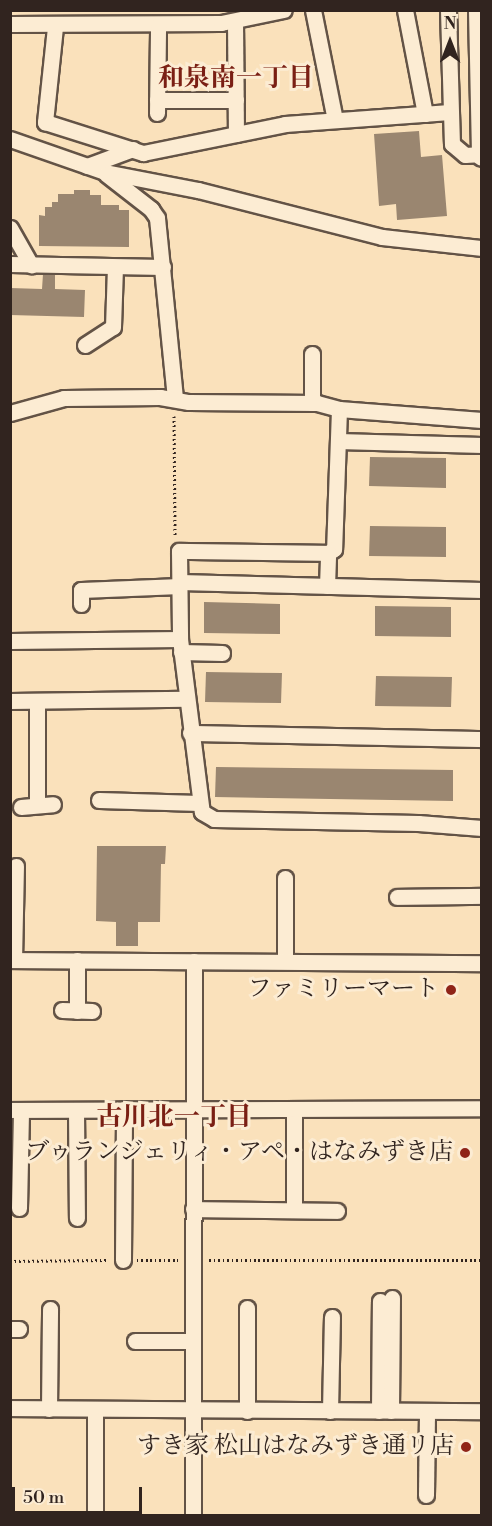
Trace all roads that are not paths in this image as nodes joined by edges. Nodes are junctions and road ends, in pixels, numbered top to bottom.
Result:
1 (284, 10) edge
2 (313, 10) edge
3 (405, 10) edge
4 (448, 10) edge
5 (479, 10) edge
6 (132, 18) edge
7 (228, 18) edge
8 (20, 20) edge
9 (158, 25) junction
10 (55, 27) junction
11 (236, 100) junction
12 (450, 112) junction
13 (425, 114) junction
14 (335, 120) junction
15 (236, 134) junction
16 (10, 139) edge
17 (133, 149) junction
18 (482, 155) edge
19 (87, 166) junction
20 (105, 172) junction
21 (10, 228) edge
22 (482, 248) edge
23 (10, 264) edge
24 (31, 265) junction
25 (163, 267) junction
26 (115, 268) junction
27 (85, 345) dead end
28 (312, 354) dead end
29 (175, 398) junction
30 (312, 403) junction
31 (339, 409) junction
32 (10, 413) edge
33 (482, 420) edge
34 (338, 441) junction
35 (482, 444) edge
36 (328, 553) junction
37 (180, 584) junction
38 (327, 586) junction
39 (482, 590) edge
40 (81, 604) dead end
41 (10, 642) edge
42 (181, 645) junction
43 (222, 653) dead end
44 (186, 699) junction
45 (10, 701) edge
46 (37, 701) junction
47 (190, 733) junction
48 (482, 739) edge
49 (99, 800) dead end
50 (199, 803) junction
51 (21, 807) dead end
52 (482, 828) edge
53 (16, 866) dead end
54 (285, 878) dead end
55 (482, 896) edge
56 (397, 897) dead end
57 (12, 960) edge
58 (77, 960) junction
59 (194, 961) junction
60 (285, 962) junction
61 (482, 963) edge
62 (62, 1010) dead end
63 (482, 1108) edge
64 (124, 1109) junction
65 (194, 1109) junction
66 (294, 1109) junction
67 (16, 1110) edge
68 (76, 1110) junction
69 (19, 1208) dead end
70 (193, 1209) junction
71 (294, 1210) junction
72 (338, 1211) dead end
73 (76, 1218) dead end
74 (123, 1260) road end
75 (386, 1299) dead end
76 (247, 1308) dead end
77 (50, 1309) dead end
78 (332, 1317) dead end
79 (135, 1341) dead end
80 (193, 1341) junction
81 (10, 1408) edge
82 (49, 1409) junction
83 (95, 1409) junction
84 (193, 1411) junction
85 (247, 1411) junction
86 (330, 1411) junction
87 (385, 1411) junction
88 (427, 1411) junction
89 (482, 1411) edge
90 (426, 1495) dead end
91 (95, 1515) edge
92 (193, 1515) edge

1 - 7 street
2 - 14 street
3 - 13 street
4 - 12 street
5 - 18 street
6 - 9 street
6 - 10 street
7 - 9 street
7 - 11 street
8 - 10 street
9 - 11 street
10 - 17 street
11 - 15 street
12 - 13 street
12 - 18 street
13 - 14 street
14 - 15 street
15 - 17 street
16 - 19 street
17 - 19 street
19 - 20 street
20 - 22 street
20 - 25 street
21 - 24 street
23 - 24 street
24 - 26 street
25 - 26 street
25 - 29 street
26 - 27 street
28 - 30 street
29 - 30 street
29 - 32 street
30 - 31 street
31 - 33 street
31 - 34 street
34 - 35 street
34 - 36 street
36 - 37 street
36 - 38 street
37 - 38 street
37 - 40 street
37 - 42 street
38 - 39 street
41 - 42 street
42 - 43 street
42 - 44 street
44 - 46 street
44 - 47 street
45 - 46 street
46 - 51 street
47 - 48 street
47 - 50 street
49 - 50 street
50 - 52 street
53 - 57 street
54 - 60 street
55 - 56 street
57 - 58 street
58 - 59 street
58 - 62 street
59 - 60 street
59 - 65 street
60 - 61 street
63 - 66 street
64 - 65 street
64 - 68 street
64 - 74 street
65 - 66 street
65 - 70 street
66 - 71 street
67 - 68 street
67 - 69 street
68 - 73 street
70 - 71 street
70 - 80 street
71 - 72 street
75 - 87 street
76 - 85 street
77 - 82 street
78 - 86 street
79 - 80 street
80 - 84 street
81 - 82 street
82 - 83 street
83 - 84 street
83 - 91 street
84 - 85 street
84 - 92 street
85 - 86 street
86 - 87 street
87 - 88 street
88 - 89 street
88 - 90 street

